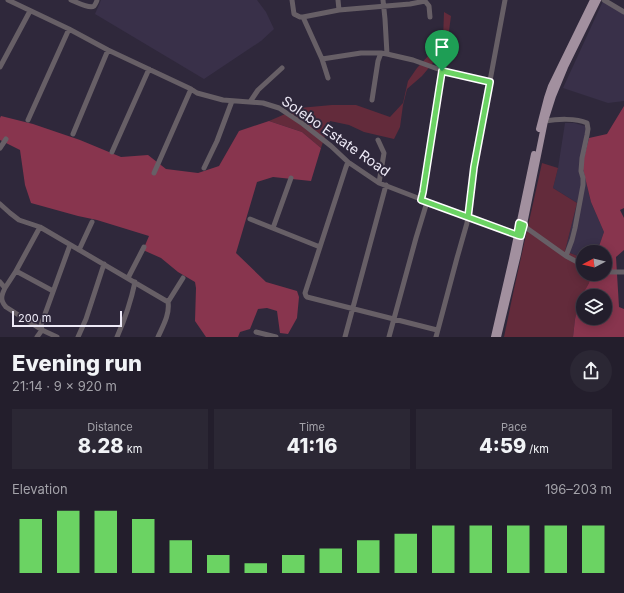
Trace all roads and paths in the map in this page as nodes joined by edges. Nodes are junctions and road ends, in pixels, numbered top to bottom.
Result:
1 (8, 0) edge
2 (71, 0) edge
3 (97, 0) edge
4 (292, 0) edge
5 (338, 0) edge
6 (505, 0) edge
7 (604, 0) edge
8 (594, 1) edge
9 (383, 3) edge
10 (339, 10) junction
11 (30, 11) junction
12 (624, 12) edge
13 (303, 16) junction
14 (430, 17) dead end
15 (69, 29) junction
16 (108, 50) junction
17 (384, 53) junction
18 (322, 59) junction
19 (0, 67) edge
20 (282, 68) dead end
21 (149, 69) junction
22 (442, 71) junction
23 (328, 78) dead end
24 (490, 82) junction
25 (191, 89) junction
26 (372, 100) dead end
27 (232, 101) junction
28 (250, 102) junction
29 (28, 120) dead end
30 (545, 120) junction
31 (73, 134) dead end
32 (6, 139) dead end
33 (378, 140) dead end
34 (0, 148) edge
35 (112, 152) dead end
36 (348, 162) junction
37 (204, 168) dead end
38 (154, 173) dead end
39 (291, 178) dead end
40 (379, 183) junction
41 (386, 185) junction
42 (421, 200) junction
43 (427, 202) junction
44 (0, 204) edge
45 (468, 217) junction
46 (250, 219) dead end
47 (92, 222) dead end
48 (521, 224) junction
49 (40, 228) junction
50 (273, 228) junction
51 (519, 236) junction
52 (70, 245) junction
53 (144, 247) dead end
54 (320, 247) junction
55 (79, 250) junction
56 (566, 256) junction
57 (576, 261) edge
58 (104, 264) junction
59 (16, 271) junction
60 (612, 272) edge
61 (624, 272) edge
62 (128, 278) junction
63 (183, 278) dead end
64 (0, 282) edge
65 (135, 282) junction
66 (5, 288) junction
67 (53, 291) junction
68 (168, 302) junction
69 (353, 309) junction
70 (394, 320) junction
71 (42, 330) junction
72 (437, 330) junction
73 (256, 332) dead end
74 (37, 337) edge
75 (57, 337) edge
76 (78, 337) edge
77 (117, 337) edge
78 (158, 337) edge
79 (276, 337) edge
80 (345, 337) edge
81 (389, 337) edge
82 (436, 337) edge
83 (494, 337) edge
84 (498, 337) edge

1 - 11 street, Solebo Estate Road
2 - 3 street
4 - 13 street
5 - 10 street
6 - 24 street
7 - 12 street
8 - 30 main road
8 - 48 main road
9 - 10 street
9 - 14 street
9 - 17 street
10 - 13 street
11 - 15 street, Solebo Estate Road
11 - 19 street
13 - 18 street
15 - 16 street, Solebo Estate Road
15 - 29 street
16 - 21 street, Solebo Estate Road
16 - 31 street
17 - 18 street
17 - 22 street
17 - 26 street
18 - 23 street
20 - 28 street
21 - 25 street, Solebo Estate Road
21 - 35 street
22 - 24 street
22 - 42 street
24 - 45 street
25 - 27 street, Solebo Estate Road
25 - 38 street
27 - 28 street, Solebo Estate Road
27 - 37 street
28 - 36 street, Solebo Estate Road
30 - 48 main road
30 - 56 street
32 - 34 street
33 - 40 street
36 - 40 street, Solebo Estate Road
36 - 54 street
39 - 50 street
40 - 41 street, Solebo Estate Road
41 - 42 street, Solebo Estate Road
41 - 69 street
42 - 43 street, Solebo Estate Road
43 - 45 street, Solebo Estate Road
43 - 70 street
44 - 49 street
45 - 51 street, Solebo Estate Road
45 - 72 street
46 - 50 street
47 - 55 street
48 - 51 main road
48 - 56 street
49 - 52 street
49 - 59 street
50 - 54 street
51 - 83 main road
51 - 84 main road
52 - 55 street
52 - 67 street
53 - 62 street
54 - 69 street
55 - 58 street
56 - 57 street
58 - 62 street
58 - 76 street
59 - 66 street
59 - 67 street
60 - 61 street
62 - 65 street
63 - 68 street
64 - 66 street
65 - 68 street
65 - 77 street
66 - 71 street
67 - 71 street
68 - 78 street
69 - 70 street
69 - 80 street
70 - 72 street
70 - 81 street
71 - 74 street
71 - 75 street
72 - 82 street
73 - 79 street

